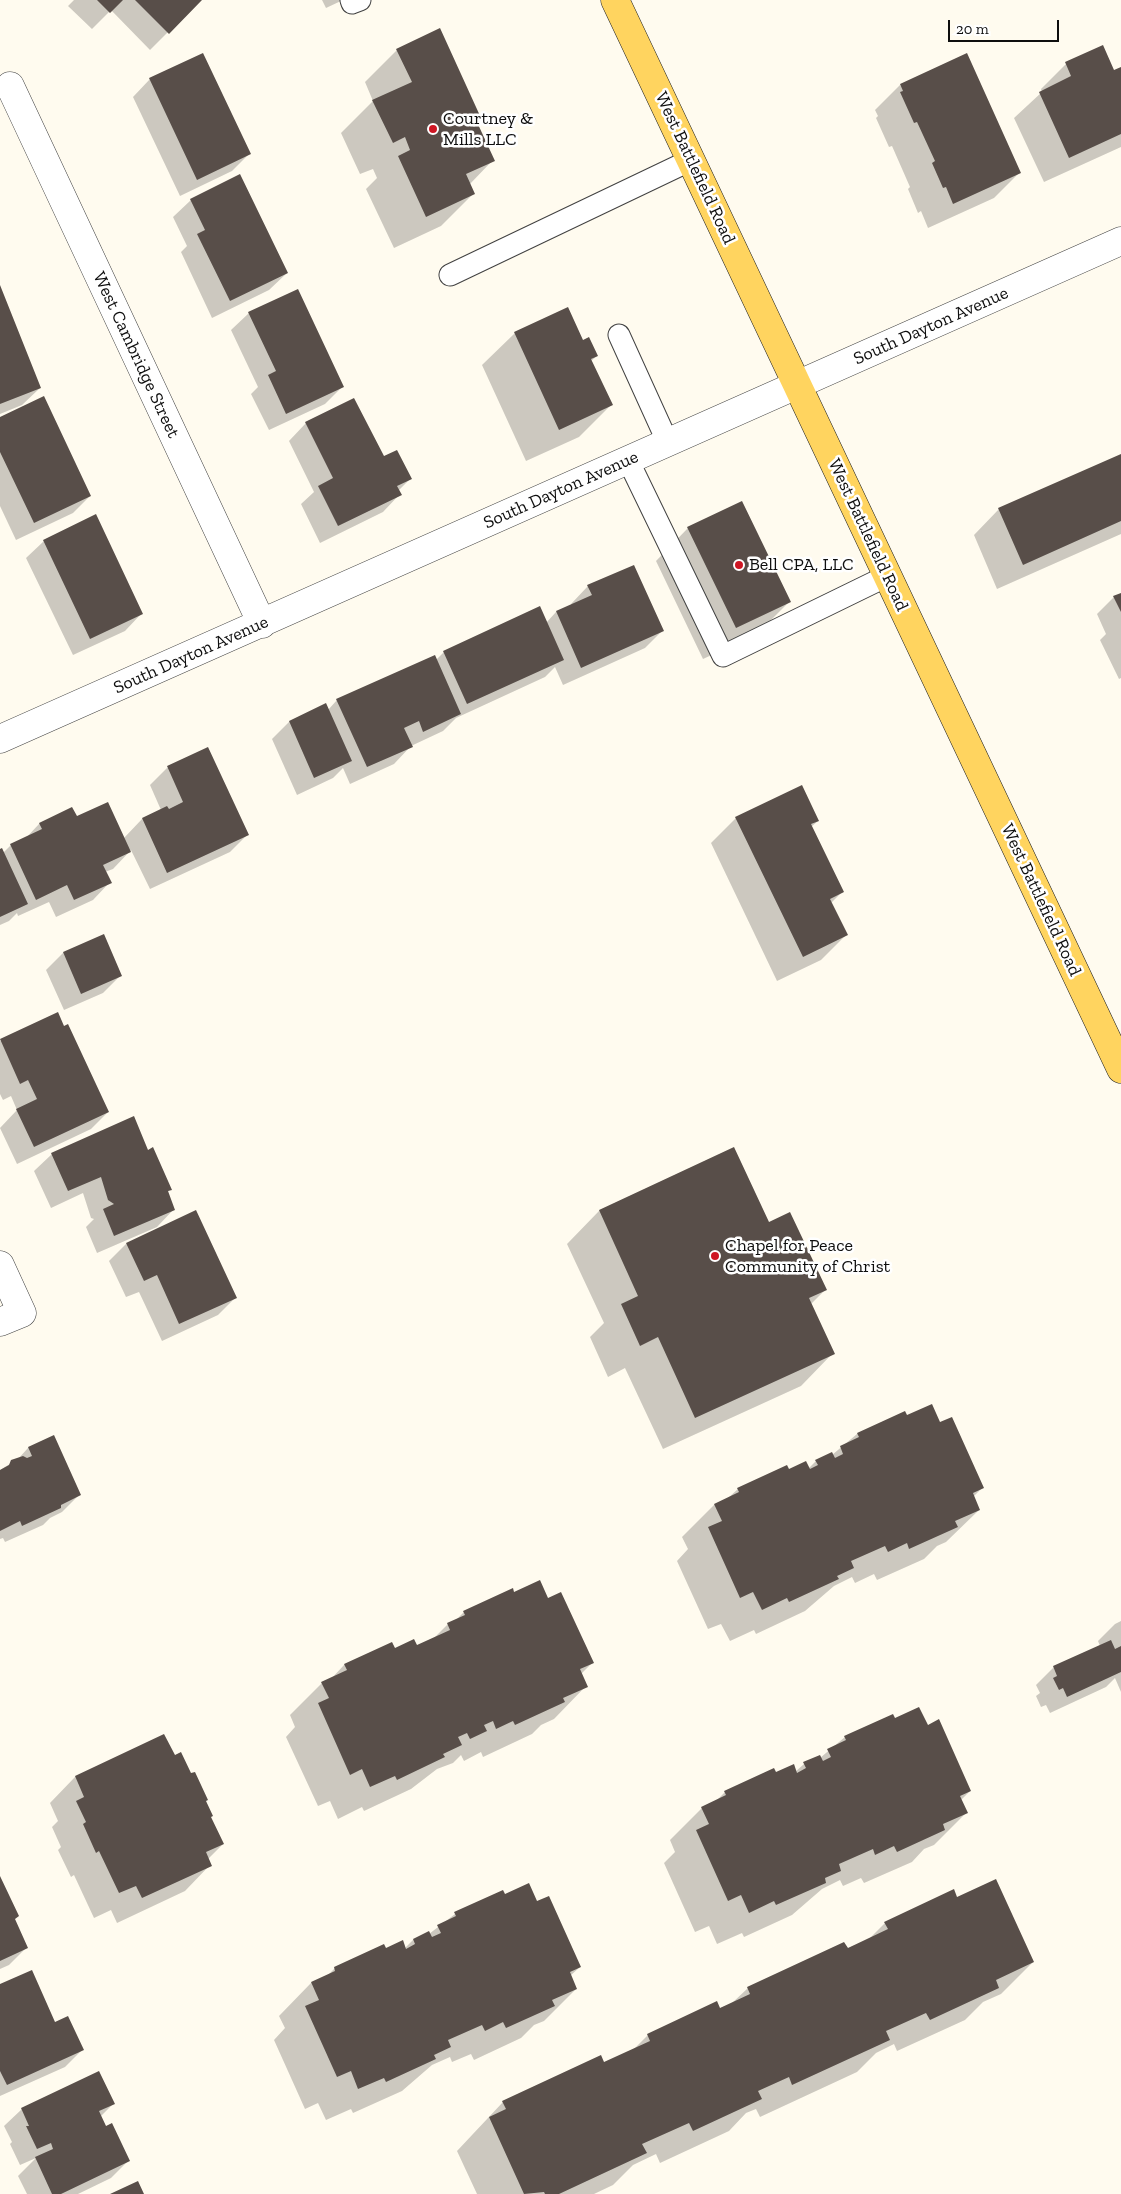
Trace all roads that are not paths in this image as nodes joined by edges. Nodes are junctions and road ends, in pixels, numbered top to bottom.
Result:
1 (350, 0) edge
2 (360, 0) edge
3 (615, 0) edge
4 (10, 86) dead end
5 (691, 160) junction
6 (1121, 241) edge
7 (450, 275) dead end
8 (619, 335) dead end
9 (797, 385) junction
10 (668, 443) junction
11 (628, 460) junction
12 (887, 576) junction
13 (262, 624) junction
14 (0, 739) edge
15 (1114, 1036) edge
16 (1121, 1069) edge
17 (0, 1265) edge
18 (11, 1317) edge

1 - 2 lane
3 - 5 main road, West Battlefield Road
4 - 13 street, West Cambridge Street
5 - 7 lane
5 - 9 main road, West Battlefield Road
6 - 9 street, South Dayton Avenue
8 - 10 lane
9 - 10 street, South Dayton Avenue
9 - 12 main road, West Battlefield Road
10 - 11 street, South Dayton Avenue
11 - 12 lane
11 - 13 street, South Dayton Avenue
12 - 15 main road, West Battlefield Road
13 - 14 street, South Dayton Avenue
15 - 16 main road, West Battlefield Road
17 - 18 street

